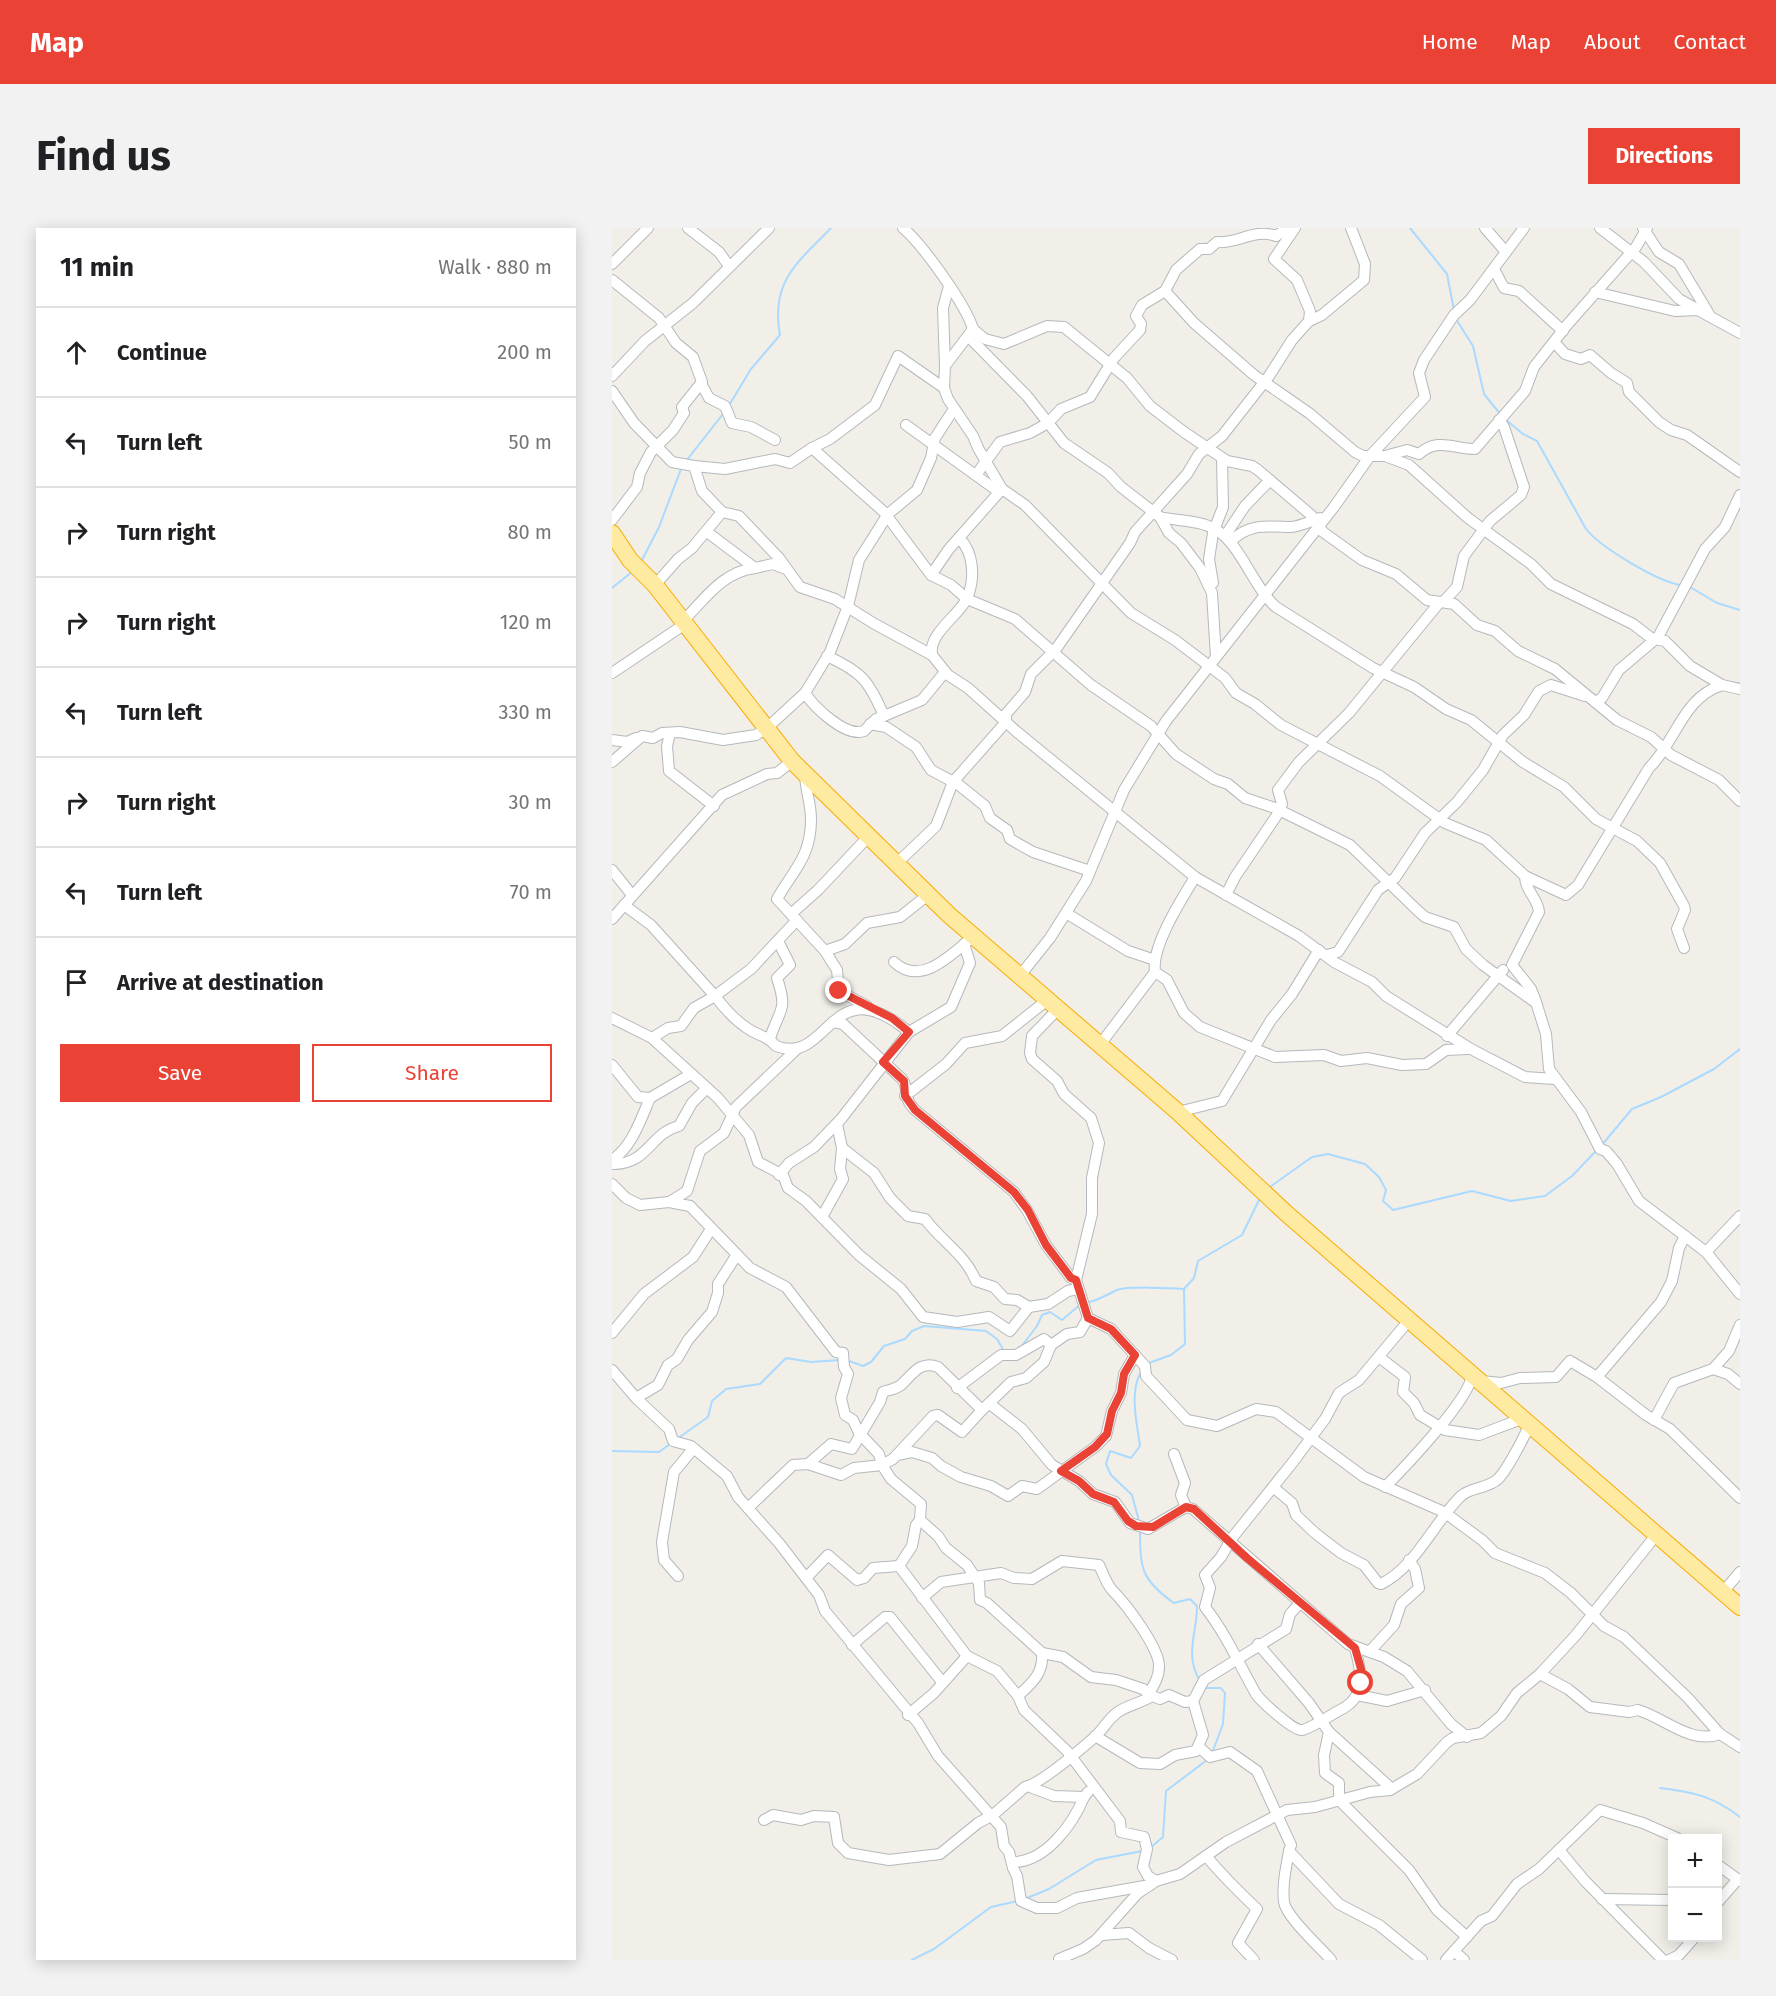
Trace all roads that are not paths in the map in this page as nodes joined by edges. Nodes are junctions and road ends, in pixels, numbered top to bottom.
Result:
1 (648, 228) edge
2 (688, 228) edge
3 (769, 228) edge
4 (903, 228) edge
5 (1351, 228) edge
6 (1485, 228) edge
7 (1524, 228) edge
8 (1600, 228) edge
9 (1294, 229) edge
10 (1645, 230) edge
11 (1631, 250) junction
12 (1506, 252) junction
13 (612, 264) edge
14 (729, 266) junction
15 (1494, 269) junction
16 (612, 280) edge
17 (949, 286) junction
18 (1166, 291) junction
19 (1595, 292) junction
20 (1698, 310) junction
21 (1709, 314) junction
22 (1309, 321) junction
23 (665, 325) junction
24 (1563, 331) junction
25 (971, 332) junction
26 (1740, 333) edge
27 (1555, 343) junction
28 (1110, 364) junction
29 (945, 366) junction
30 (612, 376) edge
31 (1263, 381) junction
32 (702, 385) junction
33 (944, 388) junction
34 (612, 391) edge
35 (954, 409) junction
36 (1499, 420) junction
37 (1048, 423) junction
38 (906, 425) dead end
39 (1220, 437) junction
40 (775, 440) dead end
41 (933, 443) junction
42 (657, 446) junction
43 (1207, 446) junction
44 (812, 448) junction
45 (1370, 456) junction
46 (1385, 456) junction
47 (1224, 459) junction
48 (986, 462) junction
49 (694, 466) junction
50 (1740, 472) edge
51 (976, 475) junction
52 (1270, 480) junction
53 (1001, 491) junction
54 (1740, 495) edge
55 (722, 512) junction
56 (1156, 515) junction
57 (887, 516) junction
58 (612, 520) edge
59 (1318, 527) junction
60 (1214, 528) junction
61 (1483, 530) junction
62 (707, 532) junction
63 (613, 536) edge
64 (959, 538) junction
65 (1228, 539) junction
66 (755, 568) junction
67 (786, 568) junction
68 (931, 575) junction
69 (649, 580) junction
70 (1102, 583) junction
71 (1454, 592) junction
72 (1212, 593) junction
73 (1263, 595) junction
74 (967, 599) junction
75 (1441, 602) junction
76 (1454, 604) junction
77 (848, 606) junction
78 (684, 622) junction
79 (1656, 640) junction
80 (1053, 652) junction
81 (932, 655) junction
82 (827, 656) junction
83 (1216, 657) junction
84 (1209, 667) junction
85 (945, 672) junction
86 (1382, 672) junction
87 (612, 673) edge
88 (1722, 685) junction
89 (1740, 690) edge
90 (805, 693) junction
91 (1590, 699) junction
92 (884, 716) junction
93 (1006, 722) junction
94 (870, 724) junction
95 (767, 728) junction
96 (1158, 732) junction
97 (670, 733) junction
98 (637, 738) junction
99 (612, 740) edge
100 (1500, 743) junction
101 (1319, 744) junction
102 (1666, 747) junction
103 (612, 762) edge
104 (799, 767) junction
105 (954, 782) junction
106 (1740, 801) edge
107 (714, 806) junction
108 (1115, 809) junction
109 (1279, 812) junction
110 (1439, 818) junction
111 (1612, 826) junction
112 (868, 837) junction
113 (897, 863) junction
114 (612, 870) edge
115 (1090, 871) junction
116 (1525, 876) junction
117 (1195, 877) junction
118 (1389, 883) junction
119 (1226, 894) junction
120 (632, 895) junction
121 (928, 895) junction
122 (624, 904) junction
123 (1066, 913) junction
124 (794, 917) junction
125 (612, 919) edge
126 (969, 940) junction
127 (778, 941) junction
128 (1684, 948) dead end
129 (825, 951) junction
130 (1323, 953) junction
131 (1155, 960) junction
132 (894, 962) dead end
133 (1513, 963) junction
134 (1155, 972) junction
135 (1498, 974) junction
136 (1019, 977) junction
137 (715, 996) junction
138 (1535, 1002) junction
139 (1052, 1006) junction
140 (873, 1009) junction
141 (846, 1012) junction
142 (612, 1018) edge
143 (833, 1022) junction
144 (852, 1031) junction
145 (909, 1032) junction
146 (1447, 1036) junction
147 (652, 1038) junction
148 (770, 1038) junction
149 (1099, 1046) junction
150 (798, 1048) junction
151 (1471, 1050) junction
152 (1254, 1051) junction
153 (883, 1062) junction
154 (612, 1065) edge
155 (691, 1074) junction
156 (616, 1078) edge
157 (1554, 1079) junction
158 (707, 1088) junction
159 (905, 1096) junction
160 (650, 1098) junction
161 (1178, 1112) junction
162 (732, 1117) junction
163 (837, 1124) junction
164 (842, 1148) junction
165 (612, 1162) edge
166 (779, 1174) junction
167 (612, 1184) edge
168 (669, 1202) junction
169 (1740, 1216) edge
170 (822, 1217) junction
171 (711, 1229) junction
172 (1685, 1236) junction
173 (1706, 1252) junction
174 (736, 1256) junction
175 (1077, 1285) junction
176 (1740, 1293) edge
177 (1029, 1307) junction
178 (1088, 1318) junction
179 (1410, 1319) junction
180 (1740, 1325) edge
181 (612, 1333) edge
182 (1052, 1345) junction
183 (1135, 1355) junction
184 (1379, 1358) junction
185 (612, 1370) edge
186 (1713, 1370) junction
187 (1597, 1377) junction
188 (1477, 1378) junction
189 (1740, 1384) edge
190 (957, 1388) junction
191 (636, 1398) junction
192 (986, 1407) junction
193 (1654, 1420) junction
194 (1527, 1421) junction
195 (1437, 1428) junction
196 (859, 1433) junction
197 (1311, 1437) junction
198 (693, 1449) junction
199 (1173, 1454) dead end
200 (897, 1455) junction
201 (808, 1464) junction
202 (882, 1465) junction
203 (1061, 1471) junction
204 (1272, 1487) junction
205 (1385, 1487) junction
206 (1740, 1498) edge
207 (1186, 1507) junction
208 (748, 1508) junction
209 (1444, 1512) junction
210 (920, 1520) junction
211 (1657, 1534) junction
212 (1230, 1542) junction
213 (1409, 1560) junction
214 (899, 1566) junction
215 (1740, 1572) edge
216 (678, 1575) dead end
217 (975, 1576) junction
218 (806, 1578) junction
219 (1723, 1592) junction
220 (922, 1598) junction
221 (1300, 1602) junction
222 (1740, 1607) edge
223 (1594, 1614) junction
224 (1258, 1644) junction
225 (852, 1645) junction
226 (1355, 1648) junction
227 (1370, 1651) junction
228 (1042, 1653) junction
229 (967, 1656) junction
230 (1239, 1658) junction
231 (1540, 1674) junction
232 (943, 1683) junction
233 (1425, 1690) junction
234 (1150, 1694) junction
235 (1357, 1695) junction
236 (1018, 1696) junction
237 (1193, 1701) junction
238 (908, 1715) junction
239 (1321, 1719) junction
240 (1329, 1732) junction
241 (1720, 1734) junction
242 (1095, 1736) junction
243 (1467, 1737) junction
244 (1199, 1747) junction
245 (1740, 1747) edge
246 (1071, 1756) junction
247 (1030, 1787) junction
248 (1094, 1787) junction
249 (1392, 1789) junction
250 (1084, 1797) junction
251 (1339, 1800) junction
252 (993, 1815) junction
253 (1276, 1816) junction
254 (765, 1820) dead end
255 (1668, 1834) edge
256 (1559, 1850) junction
257 (1289, 1851) junction
258 (1206, 1856) junction
259 (1012, 1862) junction
260 (1722, 1869) edge
261 (1737, 1881) edge
262 (1153, 1883) junction
263 (1722, 1887) edge
264 (1722, 1898) edge
265 (1602, 1899) junction
266 (1668, 1900) edge
267 (1102, 1935) junction
268 (1467, 1937) junction
269 (1690, 1942) edge
270 (1454, 1951) junction
271 (1059, 1959) edge
272 (1172, 1960) edge
273 (1254, 1960) edge
274 (1331, 1960) edge
275 (1422, 1960) edge
276 (1446, 1960) edge
277 (1464, 1960) edge
278 (1663, 1960) edge
279 (1669, 1960) edge

1 - 13 street
2 - 14 street
3 - 14 street
4 - 17 street
5 - 22 street
6 - 12 street
7 - 12 street
8 - 11 street
9 - 18 street
9 - 22 street
10 - 11 street
10 - 21 street
11 - 19 street
11 - 20 street
12 - 15 street
14 - 23 street
15 - 24 street
15 - 45 street
16 - 23 street
17 - 25 street
17 - 29 street
18 - 28 street
18 - 31 street
19 - 20 street
19 - 24 street
20 - 21 street
21 - 26 street
22 - 31 street
23 - 30 street
23 - 32 street
24 - 27 street
25 - 28 street
25 - 29 street
25 - 37 street
27 - 36 street
27 - 50 street
28 - 37 street
28 - 43 street
29 - 33 street
31 - 39 street
31 - 45 street
32 - 40 street
32 - 42 street
33 - 35 street
33 - 44 street
34 - 42 street
35 - 41 street
35 - 48 street
36 - 46 street
36 - 61 street
37 - 48 street
37 - 56 street
38 - 41 street
39 - 43 street
39 - 47 street
41 - 51 street
41 - 57 street
42 - 49 street
42 - 58 street
43 - 47 street
43 - 56 street
44 - 49 street
44 - 57 street
45 - 46 street
45 - 59 street
46 - 61 street
47 - 52 street
47 - 60 street
48 - 51 street
48 - 53 street
49 - 55 street
51 - 53 street
52 - 59 street
52 - 65 street
53 - 64 street
53 - 70 street
54 - 79 street
55 - 62 street
55 - 67 street
56 - 60 street
56 - 70 street
56 - 72 street
57 - 68 street
57 - 77 street
59 - 65 street
59 - 73 street
59 - 75 street
60 - 65 street
60 - 72 street
61 - 71 street
61 - 79 street
62 - 66 street
62 - 69 street
63 - 69 highway
64 - 68 street
64 - 74 street
65 - 73 street
66 - 67 street
66 - 78 street
67 - 77 street
68 - 74 street
69 - 78 highway
70 - 80 street
70 - 84 street
71 - 75 street
71 - 76 street
72 - 83 street
73 - 83 street
73 - 86 street
74 - 80 street
74 - 81 street
75 - 76 street
75 - 86 street
76 - 91 street
77 - 81 street
77 - 82 street
78 - 87 street
78 - 95 highway
79 - 88 street
79 - 91 street
80 - 93 street
80 - 96 street
81 - 85 street
82 - 90 street
82 - 92 street
83 - 84 street
84 - 96 street
84 - 101 street
85 - 92 street
85 - 93 street
86 - 100 street
86 - 101 street
88 - 89 street
88 - 102 street
90 - 94 street
90 - 95 street
91 - 100 street
91 - 102 street
92 - 94 street
93 - 105 street
93 - 108 street
94 - 105 street
95 - 97 street
95 - 104 highway
96 - 108 street
96 - 109 street
97 - 98 street
97 - 107 street
98 - 99 street
98 - 103 street
100 - 110 street
100 - 111 street
101 - 109 street
101 - 110 street
102 - 106 street
102 - 111 street
104 - 107 street
104 - 112 highway
104 - 124 street
105 - 113 street
105 - 115 street
107 - 120 street
108 - 115 street
108 - 117 street
109 - 118 street
109 - 119 street
110 - 116 street
110 - 118 street
111 - 116 street
111 - 128 street
112 - 113 highway
112 - 124 street
113 - 121 highway
114 - 120 street
115 - 123 street
116 - 133 street
117 - 119 street
117 - 131 street
118 - 130 street
118 - 135 street
119 - 130 street
120 - 122 street
121 - 126 highway
121 - 129 street
122 - 125 street
122 - 137 street
123 - 131 street
123 - 136 street
124 - 127 street
124 - 129 street
126 - 132 street
126 - 136 highway
126 - 145 street
127 - 137 street
127 - 148 street
129 - 140 street
130 - 146 street
130 - 152 street
131 - 134 street
133 - 135 street
133 - 138 street
134 - 149 street
134 - 152 street
135 - 138 street
135 - 146 street
136 - 139 highway
137 - 147 street
137 - 148 street
138 - 157 street
139 - 149 highway
139 - 159 street
139 - 175 street
140 - 141 street
140 - 145 street
141 - 143 street
141 - 144 street
142 - 147 street
143 - 144 street
143 - 150 street
144 - 153 street
145 - 153 street
146 - 151 street
147 - 155 street
148 - 150 street
149 - 161 highway
150 - 162 street
151 - 152 street
151 - 157 street
152 - 161 street
153 - 159 street
153 - 163 street
154 - 156 street
155 - 158 street
155 - 160 street
156 - 160 street
157 - 172 street
158 - 162 street
158 - 165 street
159 - 175 street
160 - 165 street
161 - 179 highway
162 - 166 street
162 - 168 street
163 - 164 street
163 - 166 street
164 - 170 street
164 - 177 street
166 - 170 street
167 - 168 street
168 - 171 street
169 - 173 street
170 - 177 street
171 - 174 street
171 - 181 street
172 - 173 street
172 - 187 street
173 - 176 street
174 - 191 street
174 - 196 street
175 - 177 street
175 - 178 street
178 - 182 street
178 - 183 street
179 - 184 street
179 - 188 highway
180 - 186 street
182 - 190 street
182 - 192 street
183 - 197 street
183 - 203 street
184 - 195 street
184 - 197 street
185 - 191 street
186 - 189 street
186 - 193 street
187 - 188 street
187 - 193 street
188 - 194 highway
188 - 195 street
190 - 192 street
190 - 196 street
191 - 198 street
192 - 200 street
192 - 203 street
193 - 206 street
194 - 195 street
194 - 209 street
194 - 211 highway
195 - 205 street
196 - 201 street
196 - 202 street
197 - 204 street
197 - 205 street
198 - 208 street
198 - 216 street
199 - 207 street
200 - 202 street
200 - 203 street
201 - 202 street
201 - 208 street
202 - 210 street
203 - 207 street
204 - 212 street
204 - 213 street
205 - 209 street
207 - 212 street
208 - 218 street
209 - 213 street
209 - 223 street
210 - 214 street
210 - 217 street
211 - 219 highway
211 - 223 street
212 - 221 street
212 - 230 street
213 - 227 street
214 - 218 street
214 - 220 street
215 - 219 street
217 - 220 street
217 - 228 street
217 - 234 street
218 - 225 street
219 - 222 highway
220 - 229 street
221 - 224 street
221 - 226 street
223 - 231 street
223 - 241 street
224 - 230 street
224 - 239 street
225 - 232 street
225 - 238 street
226 - 227 street
226 - 235 street
227 - 233 street
228 - 234 street
228 - 236 street
229 - 232 street
229 - 236 street
230 - 237 street
230 - 239 street
231 - 241 street
231 - 243 street
232 - 238 street
233 - 235 street
233 - 243 street
234 - 237 street
234 - 242 street
235 - 239 street
236 - 246 street
237 - 244 street
238 - 252 street
239 - 240 street
240 - 249 street
240 - 251 street
241 - 245 street
242 - 244 street
242 - 246 street
243 - 249 street
244 - 253 street
246 - 247 street
246 - 248 street
247 - 250 street
247 - 252 street
248 - 250 street
248 - 262 street
249 - 251 street
250 - 259 street
251 - 253 street
251 - 268 street
252 - 254 street
252 - 259 street
253 - 257 street
253 - 258 street
255 - 256 street
256 - 265 street
256 - 268 street
257 - 274 street
257 - 275 street
258 - 262 street
258 - 273 street
259 - 262 street
260 - 261 street
261 - 263 street
261 - 264 street
262 - 267 street
265 - 266 street
265 - 278 street
267 - 271 street
267 - 272 street
268 - 270 street
269 - 279 street
270 - 276 street
270 - 277 street

